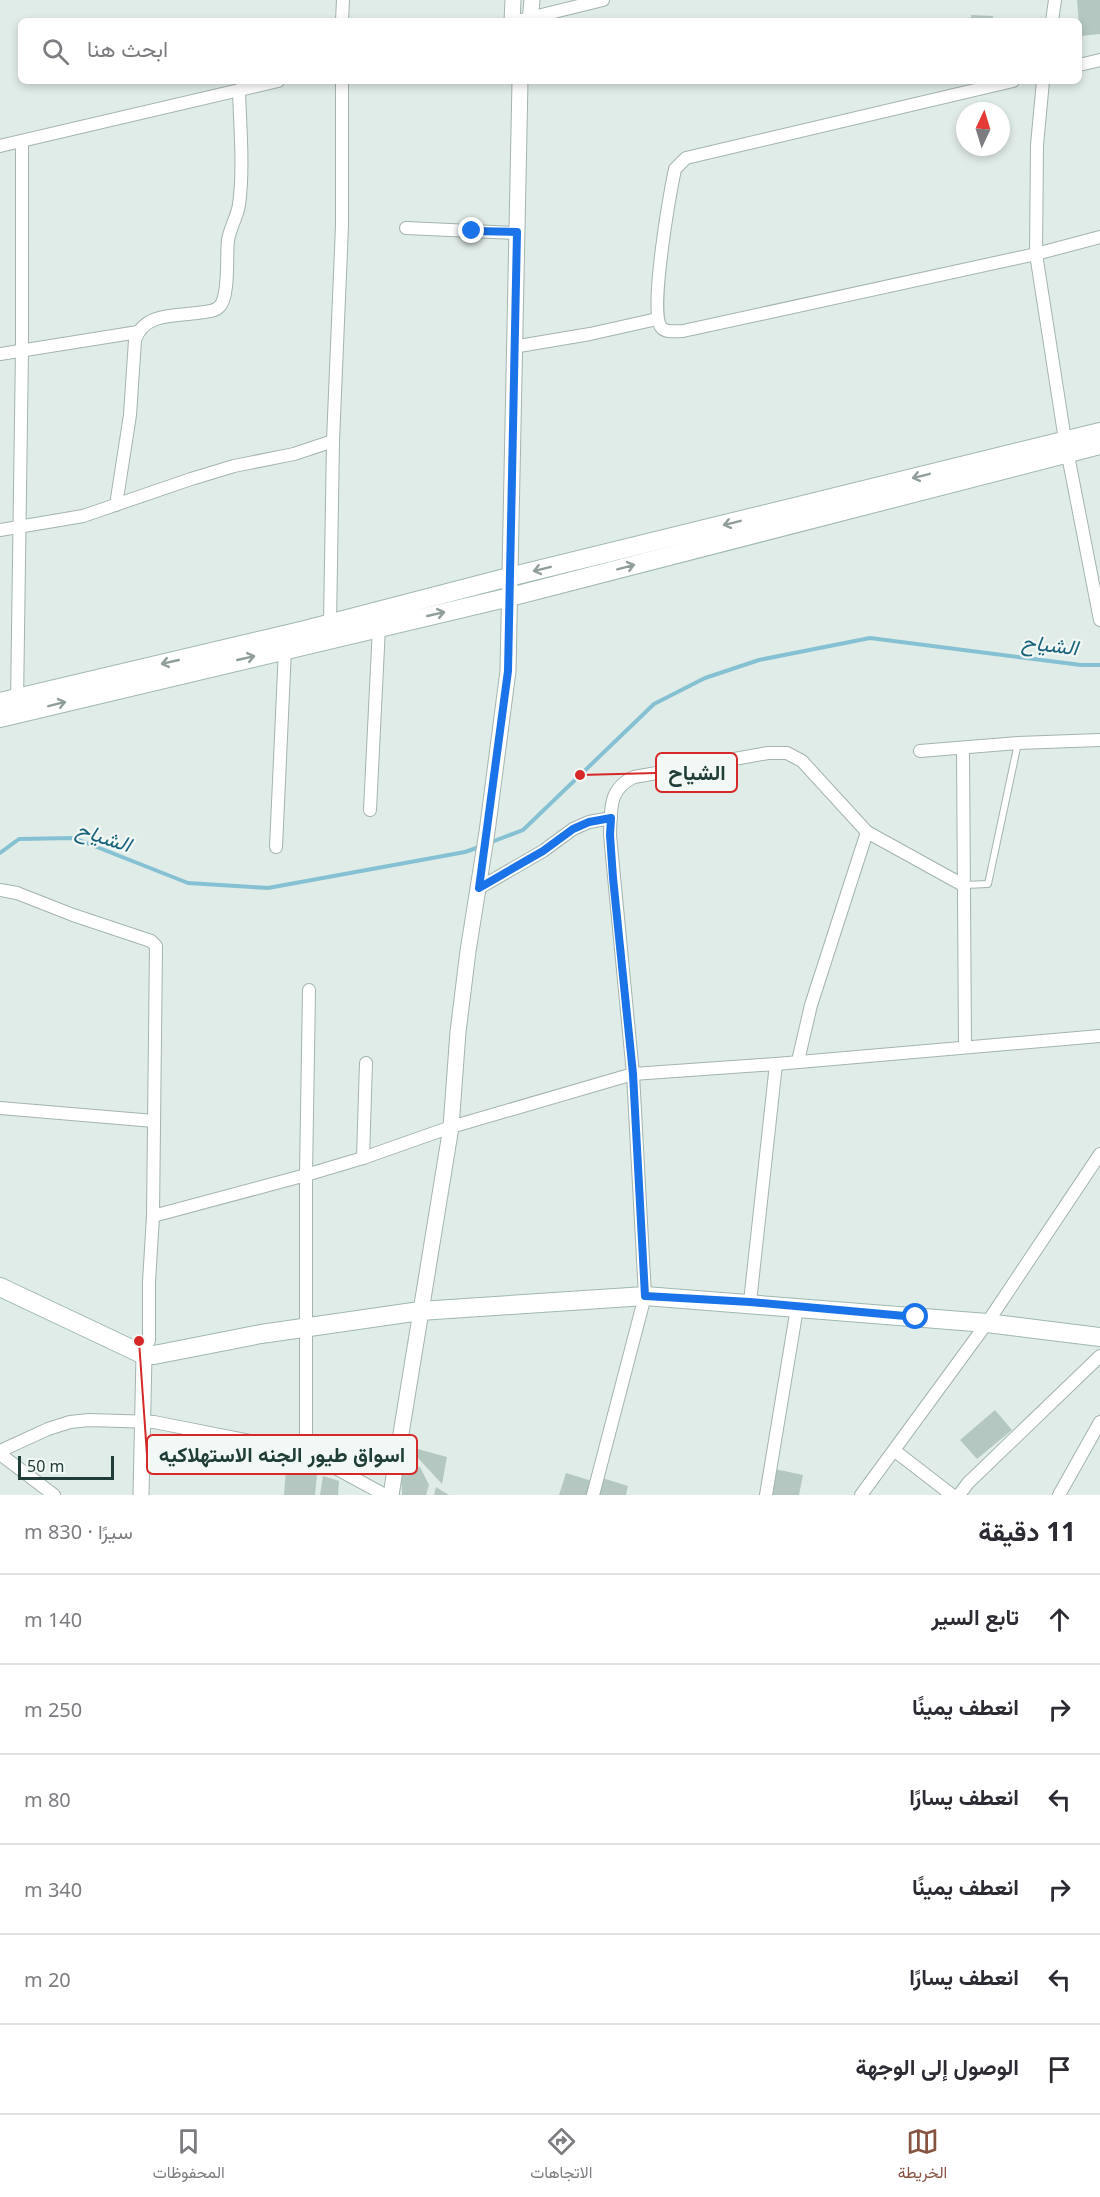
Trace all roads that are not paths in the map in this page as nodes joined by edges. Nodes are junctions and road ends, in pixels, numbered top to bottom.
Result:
1 (343, 0) edge
2 (513, 0) edge
3 (532, 0) edge
4 (603, 0) edge
5 (1055, 0) edge
6 (342, 18) edge
7 (512, 18) edge
8 (527, 18) edge
9 (534, 18) edge
10 (1052, 18) edge
11 (1100, 60) edge
12 (1082, 64) edge
13 (265, 84) edge
14 (342, 84) edge
15 (520, 84) edge
16 (1000, 84) edge
17 (1043, 84) edge
18 (239, 90) junction
19 (22, 142) junction
20 (0, 147) edge
21 (406, 228) dead end
22 (517, 232) junction
23 (1100, 237) edge
24 (1036, 254) junction
25 (657, 319) junction
26 (138, 332) junction
27 (513, 347) junction
28 (22, 350) junction
29 (0, 354) edge
30 (1100, 432) edge
31 (333, 441) junction
32 (1100, 445) edge
33 (1067, 446) junction
34 (116, 505) junction
35 (19, 526) junction
36 (0, 530) edge
37 (509, 577) junction
38 (510, 597) junction
39 (1099, 600) edge
40 (1100, 620) edge
41 (330, 624) junction
42 (379, 627) junction
43 (285, 649) junction
44 (9, 708) edge
45 (1100, 740) edge
46 (1018, 743) junction
47 (963, 748) junction
48 (920, 751) dead end
49 (370, 810) dead end
50 (611, 818) junction
51 (867, 832) junction
52 (276, 847) dead end
53 (963, 885) junction
54 (479, 888) junction
55 (0, 890) edge
56 (309, 990) dead end
57 (1100, 1036) edge
58 (965, 1046) junction
59 (798, 1061) junction
60 (366, 1063) dead end
61 (776, 1064) junction
62 (633, 1074) junction
63 (0, 1108) edge
64 (154, 1121) junction
65 (451, 1127) junction
66 (1100, 1154) edge
67 (363, 1158) junction
68 (306, 1175) junction
69 (153, 1216) junction
70 (0, 1287) edge
71 (645, 1296) junction
72 (750, 1302) junction
73 (797, 1308) junction
74 (420, 1311) junction
75 (987, 1323) junction
76 (306, 1326) junction
77 (1100, 1337) edge
78 (149, 1350) junction
79 (1100, 1356) edge
80 (149, 1421) junction
81 (1100, 1422) edge
82 (895, 1450) junction
83 (0, 1452) edge
84 (306, 1452) junction
85 (54, 1495) edge
86 (141, 1495) edge
87 (150, 1495) edge
88 (385, 1495) edge
89 (391, 1495) edge
90 (593, 1495) edge
91 (766, 1495) edge
92 (861, 1495) edge
93 (952, 1495) edge
94 (959, 1495) edge
95 (1059, 1495) edge

1 - 6 street
2 - 7 street
3 - 8 street
4 - 9 street
5 - 10 street
11 - 12 street
13 - 18 street
14 - 31 street
15 - 22 street
16 - 25 street
17 - 24 street
18 - 19 street
18 - 26 street
19 - 20 street
19 - 28 street
21 - 22 street
22 - 27 street
23 - 24 street
24 - 25 street
24 - 33 street
25 - 27 street
26 - 28 street
26 - 34 street
27 - 37 street
28 - 29 street
28 - 35 street
30 - 33 main road
31 - 34 street
31 - 41 street
32 - 33 main road
33 -> 37 main road
38 -> 33 main road
33 - 39 street
34 - 35 street
35 - 36 street
35 - 44 street
37 - 38 street
37 - 41 main road
42 -> 38 main road
38 - 54 street
39 - 40 street
41 -> 44 main road
42 - 43 main road
42 - 49 street
44 -> 43 main road
43 - 52 street
45 - 46 street
46 - 47 street
46 - 53 lane
47 - 48 street
47 - 53 street
50 - 51 street
50 - 54 street
50 - 62 street
51 - 53 street
51 - 59 street
53 - 58 street
54 - 65 street
55 - 64 street
56 - 68 street
57 - 58 street
58 - 59 street
59 - 61 street
60 - 67 street
61 - 62 street
61 - 72 street
62 - 65 street
62 - 71 street
63 - 64 street
64 - 69 street
65 - 67 street
65 - 74 street
66 - 75 street
67 - 68 street
68 - 69 street
68 - 76 street
69 - 78 street
70 - 78 main road
71 - 72 main road
71 - 74 main road
71 - 90 street
72 - 73 main road
73 - 75 main road
73 - 91 street
74 - 76 main road
74 - 89 street
75 - 77 main road
75 - 82 street
76 - 78 main road
76 - 84 street
78 - 80 street
79 - 94 street
80 - 83 street
80 - 84 street
80 - 86 street
80 - 87 street
81 - 95 street
82 - 92 street
82 - 93 street
83 - 85 street
84 - 88 street

